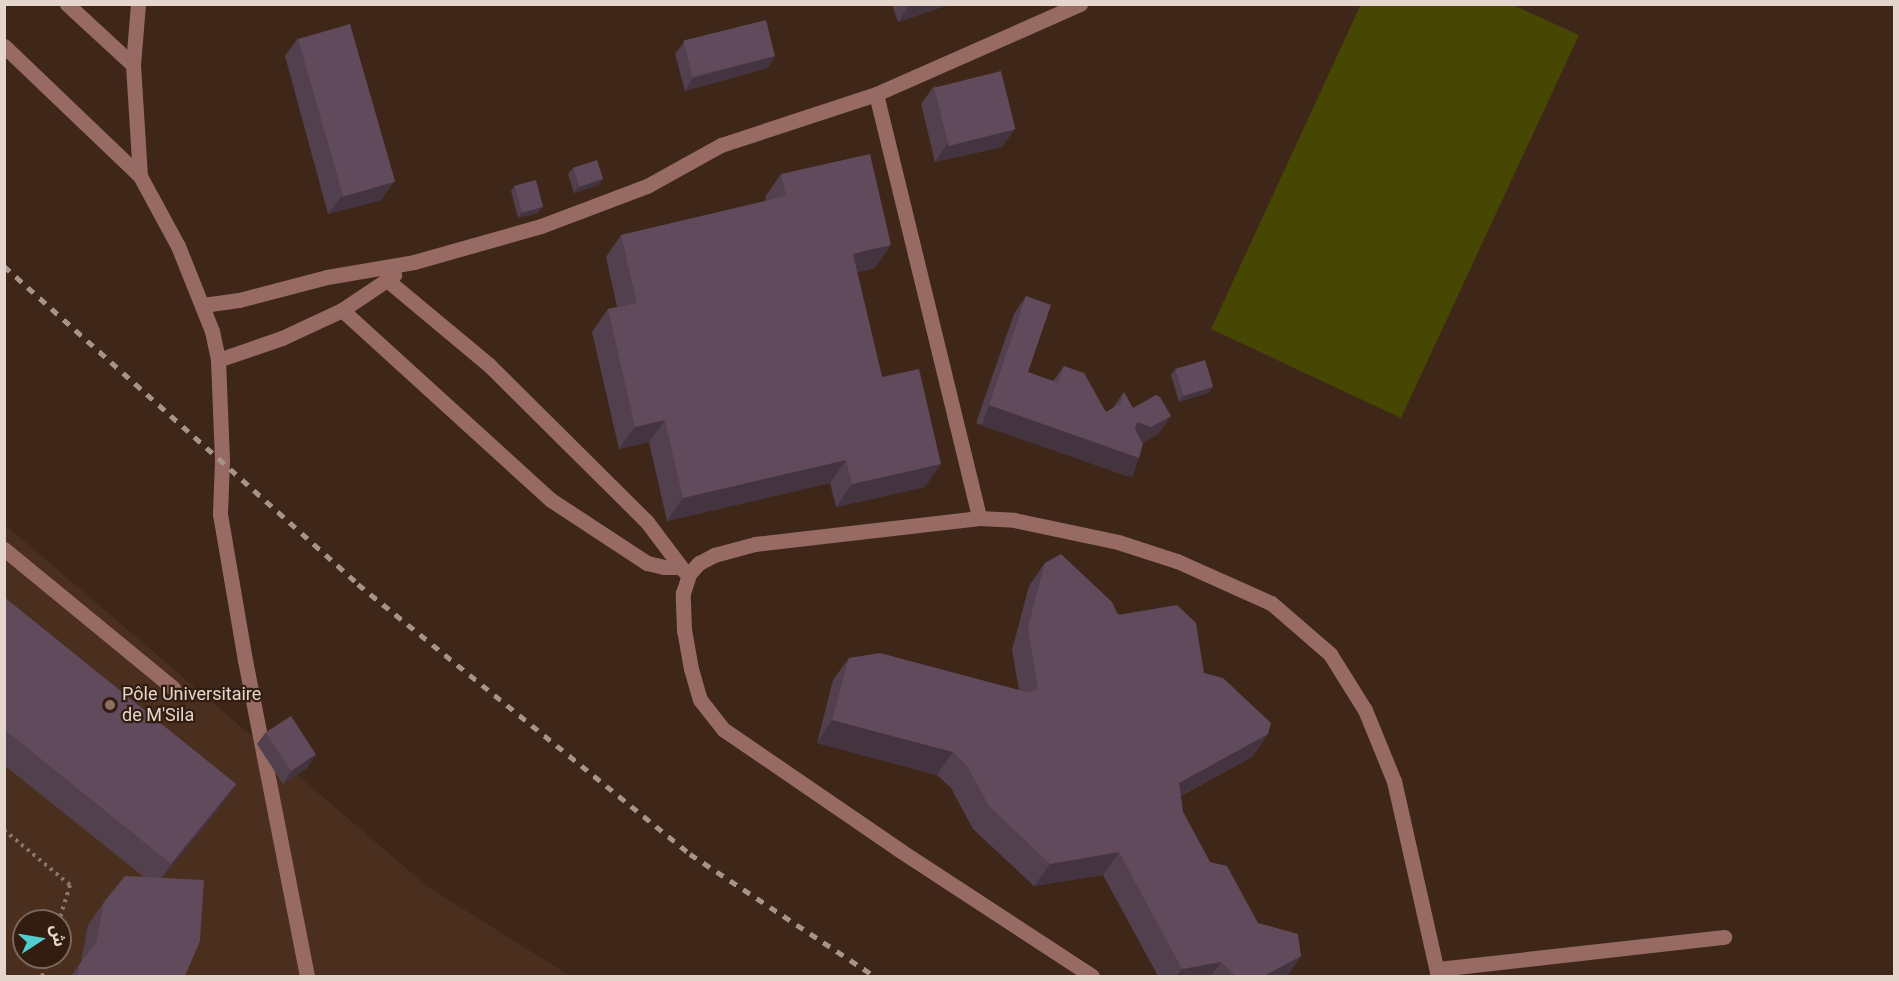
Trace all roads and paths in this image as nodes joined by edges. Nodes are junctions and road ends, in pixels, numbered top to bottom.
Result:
1 (67, 4) edge
2 (138, 4) edge
3 (1080, 4) edge
4 (4, 46) edge
5 (133, 65) junction
6 (876, 94) junction
7 (140, 176) junction
8 (414, 262) junction
9 (387, 280) junction
10 (203, 305) junction
11 (342, 310) junction
12 (218, 360) junction
13 (979, 518) junction
14 (4, 549) edge
15 (684, 571) junction
16 (172, 688) dead end
17 (4, 830) edge
18 (63, 909) edge
19 (1724, 938) dead end
20 (1438, 973) edge
21 (307, 976) edge
22 (1092, 976) edge

1 - 5 street
2 - 5 street
3 - 6 street
4 - 7 street
5 - 7 street
6 - 8 street
6 - 13 street
7 - 10 street
8 - 9 street
8 - 10 street
9 - 11 street
9 - 15 street
10 - 12 street
11 - 12 street
11 - 15 street
12 - 21 street
13 - 15 street
13 - 20 street
14 - 16 street
15 - 22 street
17 - 18 path
19 - 20 street

